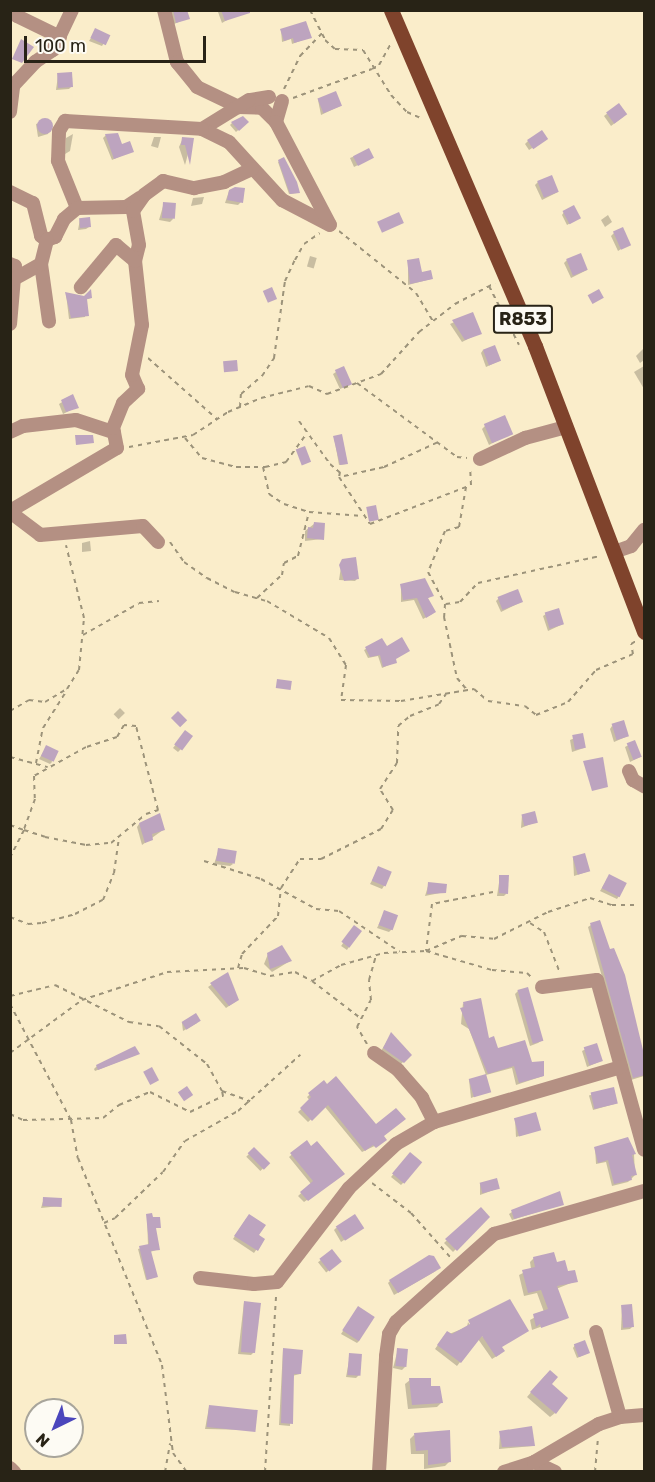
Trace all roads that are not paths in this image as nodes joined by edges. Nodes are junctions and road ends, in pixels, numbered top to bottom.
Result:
1 (15, 10) edge
2 (72, 10) edge
3 (164, 10) edge
4 (391, 10) edge
5 (60, 37) junction
6 (12, 89) edge
7 (239, 107) junction
8 (10, 112) edge
9 (276, 122) junction
10 (202, 129) junction
11 (252, 169) junction
12 (10, 192) edge
13 (144, 195) junction
14 (77, 208) junction
15 (47, 240) junction
16 (135, 261) junction
17 (10, 264) edge
18 (40, 264) junction
19 (14, 279) junction
20 (81, 287) dead end
21 (49, 321) dead end
22 (10, 324) edge
23 (15, 427) edge
24 (566, 427) junction
25 (114, 432) junction
26 (480, 459) dead end
27 (10, 511) edge
28 (645, 530) edge
29 (158, 542) road end
30 (614, 552) junction
31 (645, 632) edge
32 (629, 771) dead end
33 (645, 786) edge
34 (542, 987) road end
35 (374, 1053) road end
36 (621, 1067) junction
37 (434, 1122) junction
38 (645, 1150) edge
39 (645, 1191) edge
40 (200, 1278) dead end
41 (596, 1332) dead end
42 (645, 1415) edge
43 (620, 1417) junction
44 (534, 1462) junction
45 (10, 1468) edge
46 (15, 1472) edge
47 (379, 1472) edge
48 (504, 1472) edge
49 (555, 1472) edge

1 - 5 street
2 - 5 street
3 - 7 street
4 - 24 main road, R853
5 - 6 street
6 - 8 street
7 - 9 street
7 - 9 street
7 - 10 street
9 - 11 street
10 - 11 street
10 - 14 street
11 - 13 street
12 - 15 street
13 - 14 street
13 - 16 street
14 - 15 street
15 - 18 street
16 - 20 street
16 - 25 street
17 - 19 street
18 - 19 street
18 - 21 street
19 - 22 street
23 - 25 street
24 - 26 street
24 - 30 main road, R853
25 - 27 street
27 - 29 street
28 - 30 street
30 - 31 main road, R853
32 - 33 street
34 - 36 street
35 - 37 street
36 - 37 street
36 - 38 street
37 - 40 street
39 - 47 street
41 - 43 street
42 - 43 street
43 - 44 street
44 - 48 street
44 - 49 street
45 - 46 street

